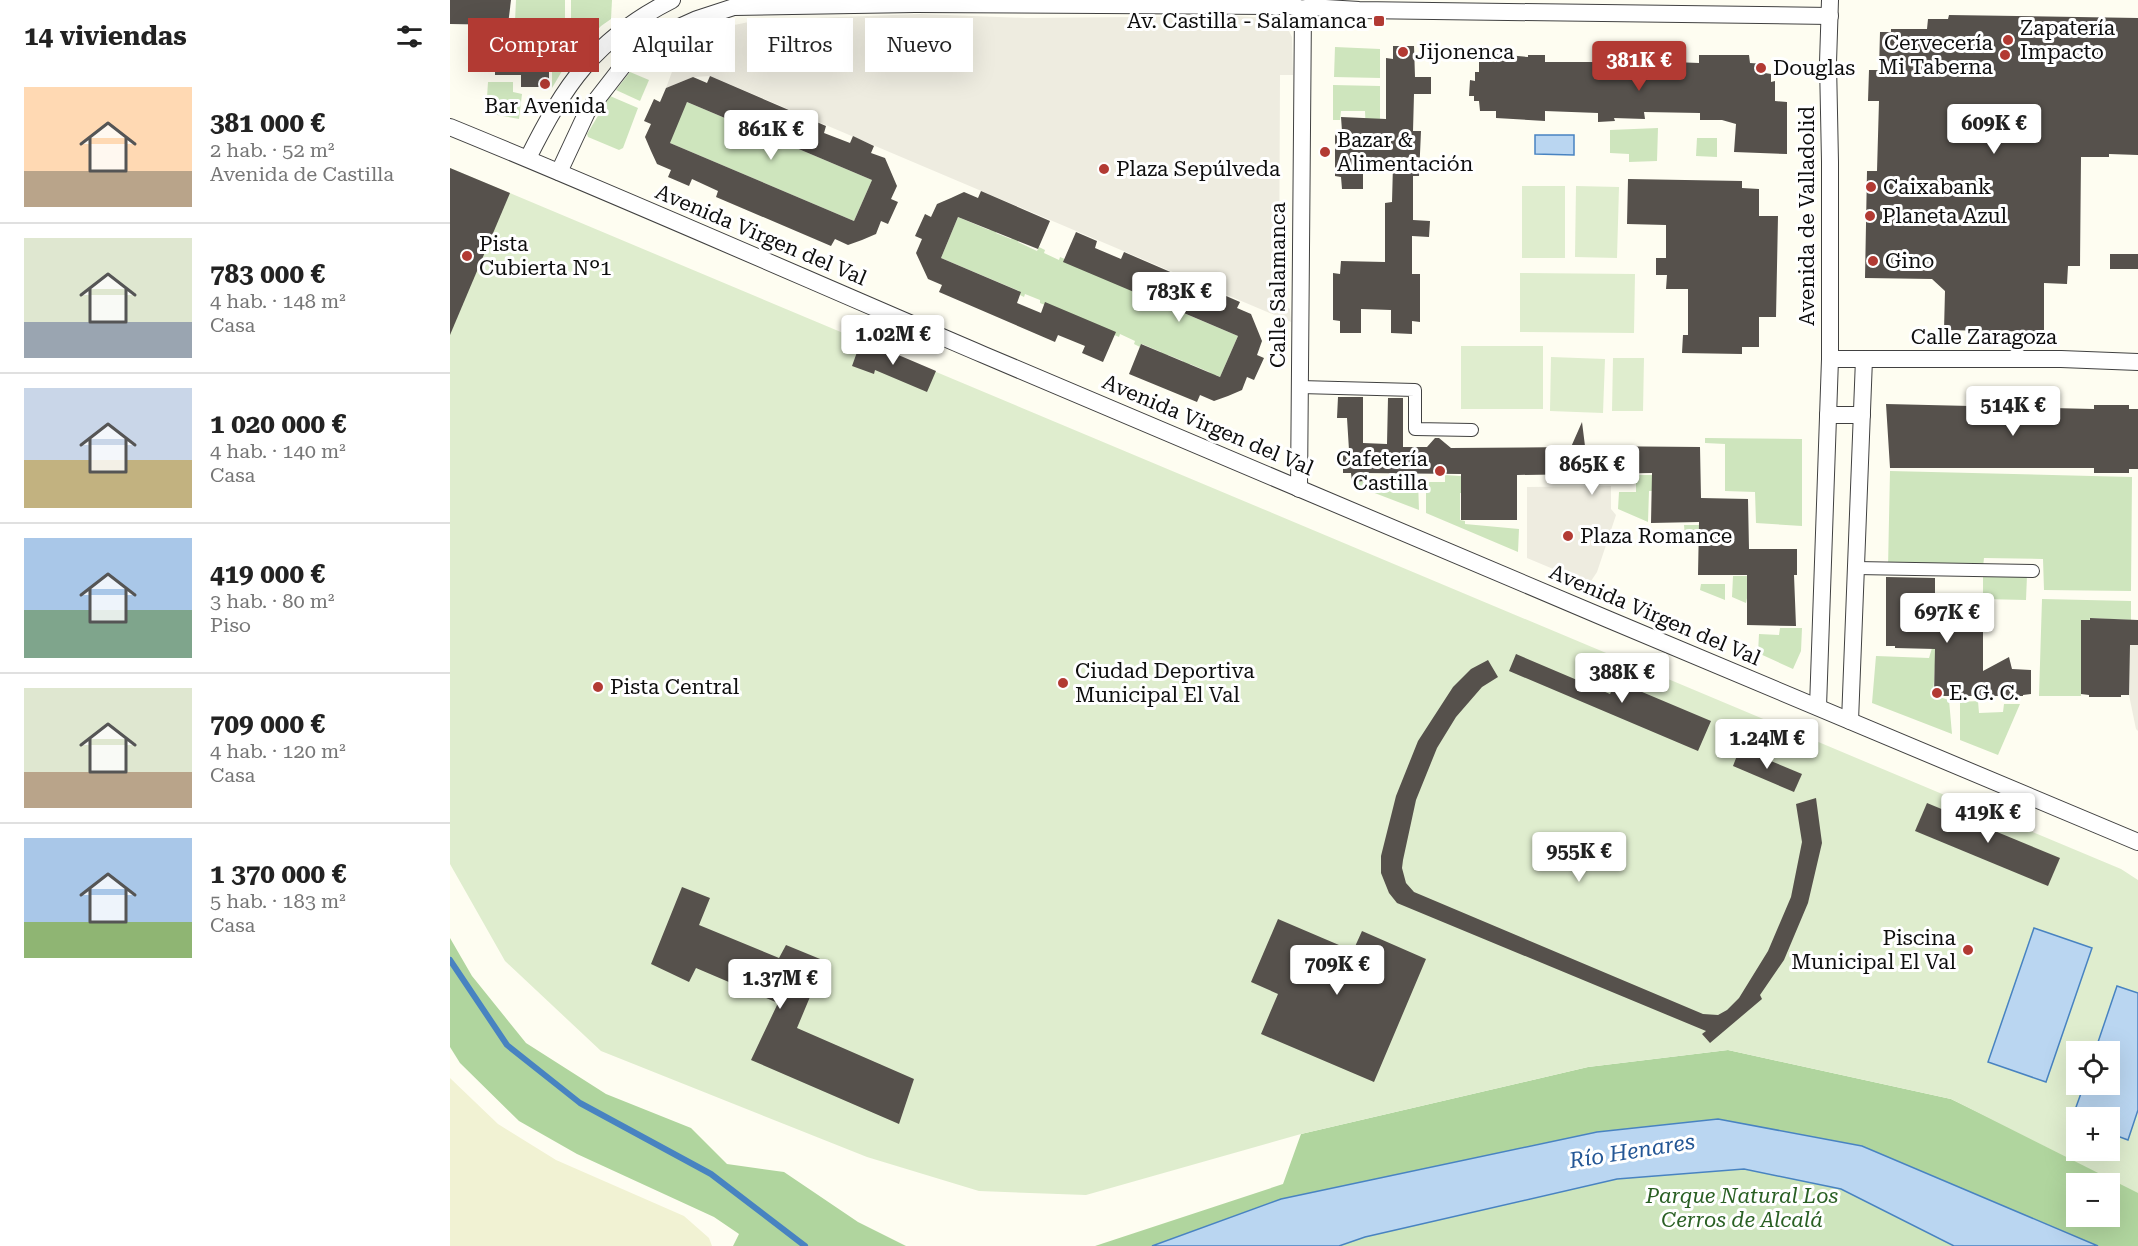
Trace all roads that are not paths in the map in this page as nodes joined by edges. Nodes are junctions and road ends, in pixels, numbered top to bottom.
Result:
1 (672, 0) edge
2 (1301, 5) edge
3 (1830, 8) edge
4 (450, 127) edge
5 (528, 158) junction
6 (559, 172) junction
7 (1830, 359) junction
8 (1864, 359) junction
9 (2138, 362) edge
10 (1300, 387) junction
11 (1828, 415) junction
12 (1862, 415) junction
13 (1472, 430) dead end
14 (1299, 489) junction
15 (1856, 568) junction
16 (2033, 571) dead end
17 (1818, 707) junction
18 (1850, 721) junction
19 (2115, 832) junction
20 (2138, 842) edge
21 (2138, 851) edge

1 - 5 street
2 - 3 street
2 - 6 street
2 - 10 street, Calle Salamanca
3 - 7 street, Avenida de Valladolid
4 - 5 street, Avenida Virgen del Val
5 - 6 street, Avenida Virgen del Val
6 - 14 street, Avenida Virgen del Val
7 - 8 street, Calle Zaragoza
7 - 11 street, Avenida de Valladolid
8 - 9 street, Calle Zaragoza
8 - 12 street
10 - 13 street
10 - 14 street, Calle Salamanca
11 - 12 street
11 - 17 street, Avenida de Valladolid
12 - 15 street
14 - 17 street, Avenida Virgen del Val
15 - 16 street
15 - 18 street
17 - 18 street, Avenida Virgen del Val
18 - 19 street, Avenida Virgen del Val
19 - 20 street, Avenida Virgen del Val
19 - 21 street, Avenida Virgen del Val

